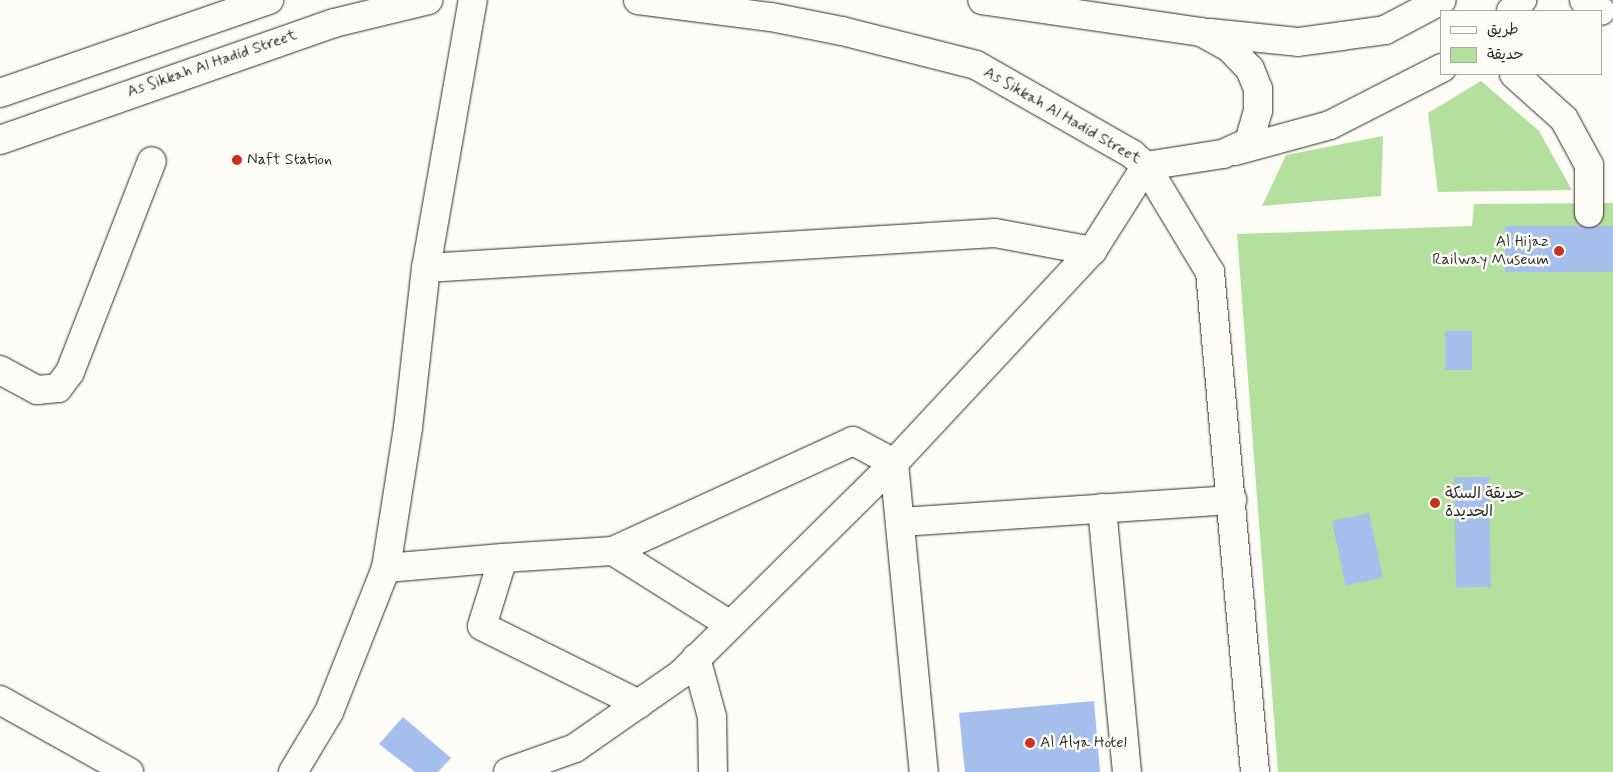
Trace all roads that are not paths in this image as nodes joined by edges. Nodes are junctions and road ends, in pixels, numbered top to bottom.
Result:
1 (269, 0) edge
2 (428, 0) edge
3 (473, 0) edge
4 (638, 0) edge
5 (985, 0) edge
6 (1442, 0) edge
7 (1522, 0) edge
8 (1584, 0) edge
9 (1512, 10) edge
10 (1599, 10) edge
11 (1603, 13) edge
12 (1613, 21) edge
13 (1201, 32) junction
14 (1440, 69) edge
15 (1515, 75) edge
16 (0, 94) edge
17 (0, 140) edge
18 (1224, 154) junction
19 (152, 161) dead end
20 (1146, 166) junction
21 (1589, 213) dead end
22 (1092, 251) junction
23 (426, 268) junction
24 (0, 370) edge
25 (894, 463) junction
26 (1232, 500) junction
27 (1102, 508) junction
28 (900, 522) junction
29 (614, 550) junction
30 (503, 558) junction
31 (386, 568) junction
32 (729, 624) junction
33 (696, 658) junction
34 (0, 700) edge
35 (639, 704) junction
36 (570, 760) edge
37 (129, 772) edge
38 (293, 772) edge
39 (508, 772) edge
40 (713, 772) edge
41 (924, 772) edge
42 (1127, 772) edge
43 (1255, 772) edge

1 - 16 street
2 - 17 street, As Sikkah Al Hadid Street
3 - 23 street
4 - 20 street, As Sikkah Al Hadid Street
5 - 13 street, As Sikkah Al Hadid Street
6 - 13 street
7 - 9 street
8 - 10 street
11 - 12 street
13 - 18 street, As Sikkah Al Hadid Street
14 - 18 street
15 - 21 street
18 - 20 street, As Sikkah Al Hadid Street
19 - 24 street
20 - 22 street
20 - 26 street
22 - 23 street
22 - 25 street
23 - 31 street
25 - 28 street
25 - 29 street
25 - 32 street
26 - 27 street
26 - 43 street
27 - 28 street
27 - 42 street
28 - 41 street
29 - 30 street
29 - 32 street
30 - 31 street
30 - 35 street
31 - 38 street
32 - 33 street
33 - 35 street
33 - 40 street
34 - 37 street
35 - 36 street
36 - 39 street

